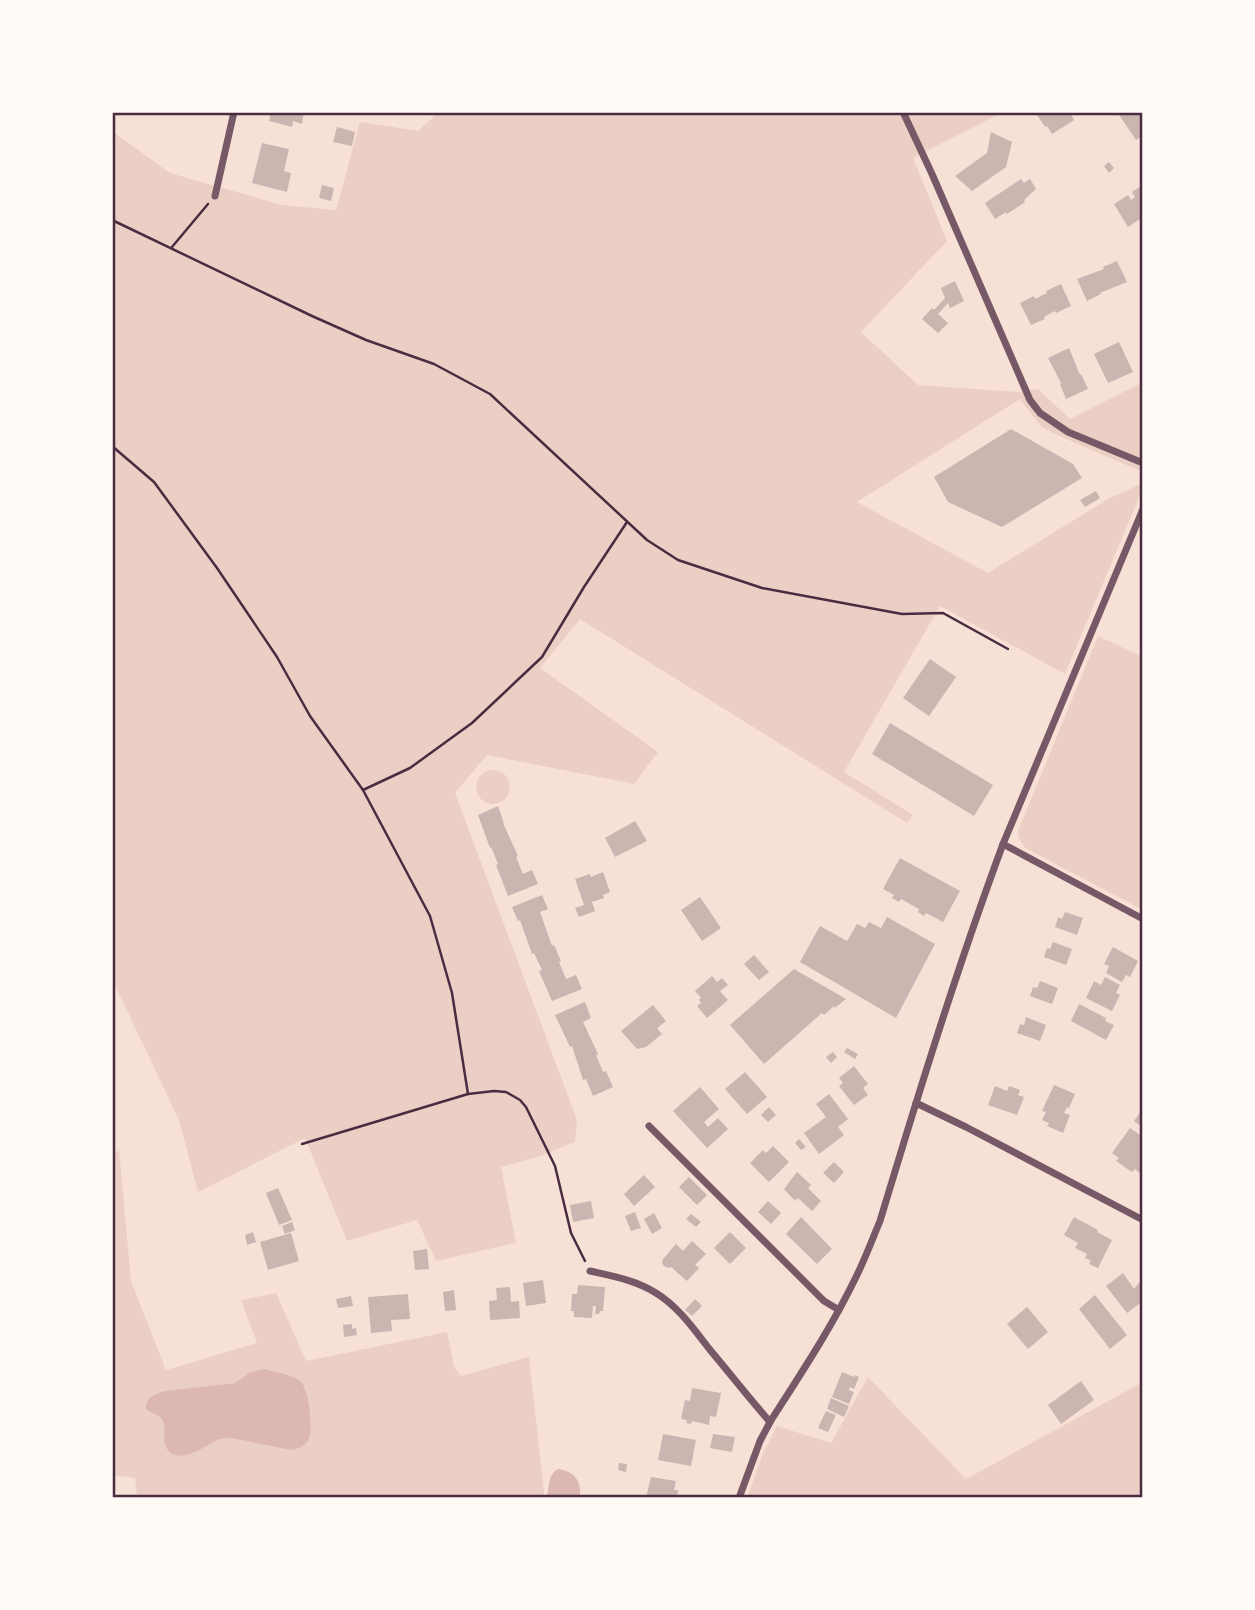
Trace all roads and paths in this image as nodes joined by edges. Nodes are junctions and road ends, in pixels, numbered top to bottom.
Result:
1 (234, 112) edge
2 (903, 112) edge
3 (215, 196) joint
4 (112, 220) edge
5 (171, 247) junction
6 (112, 446) edge
7 (1143, 463) edge
8 (1142, 514) edge
9 (627, 522) junction
10 (1008, 649) dead end
11 (363, 790) junction
12 (1003, 845) junction
13 (1143, 919) edge
14 (468, 1094) junction
15 (916, 1103) junction
16 (649, 1126) dead end
17 (302, 1144) dead end
18 (1143, 1220) edge
19 (590, 1270) joint
20 (839, 1310) junction
21 (770, 1422) junction
22 (739, 1498) edge

1 - 3 street
2 - 7 street
3 - 5 path
4 - 5 path
5 - 9 path
6 - 11 path
8 - 12 street
9 - 10 path
9 - 11 path
11 - 14 path
12 - 13 street
12 - 15 street
14 - 17 path
14 - 19 path
15 - 18 street
15 - 20 street
16 - 20 street
19 - 21 street
20 - 21 street
21 - 22 street

